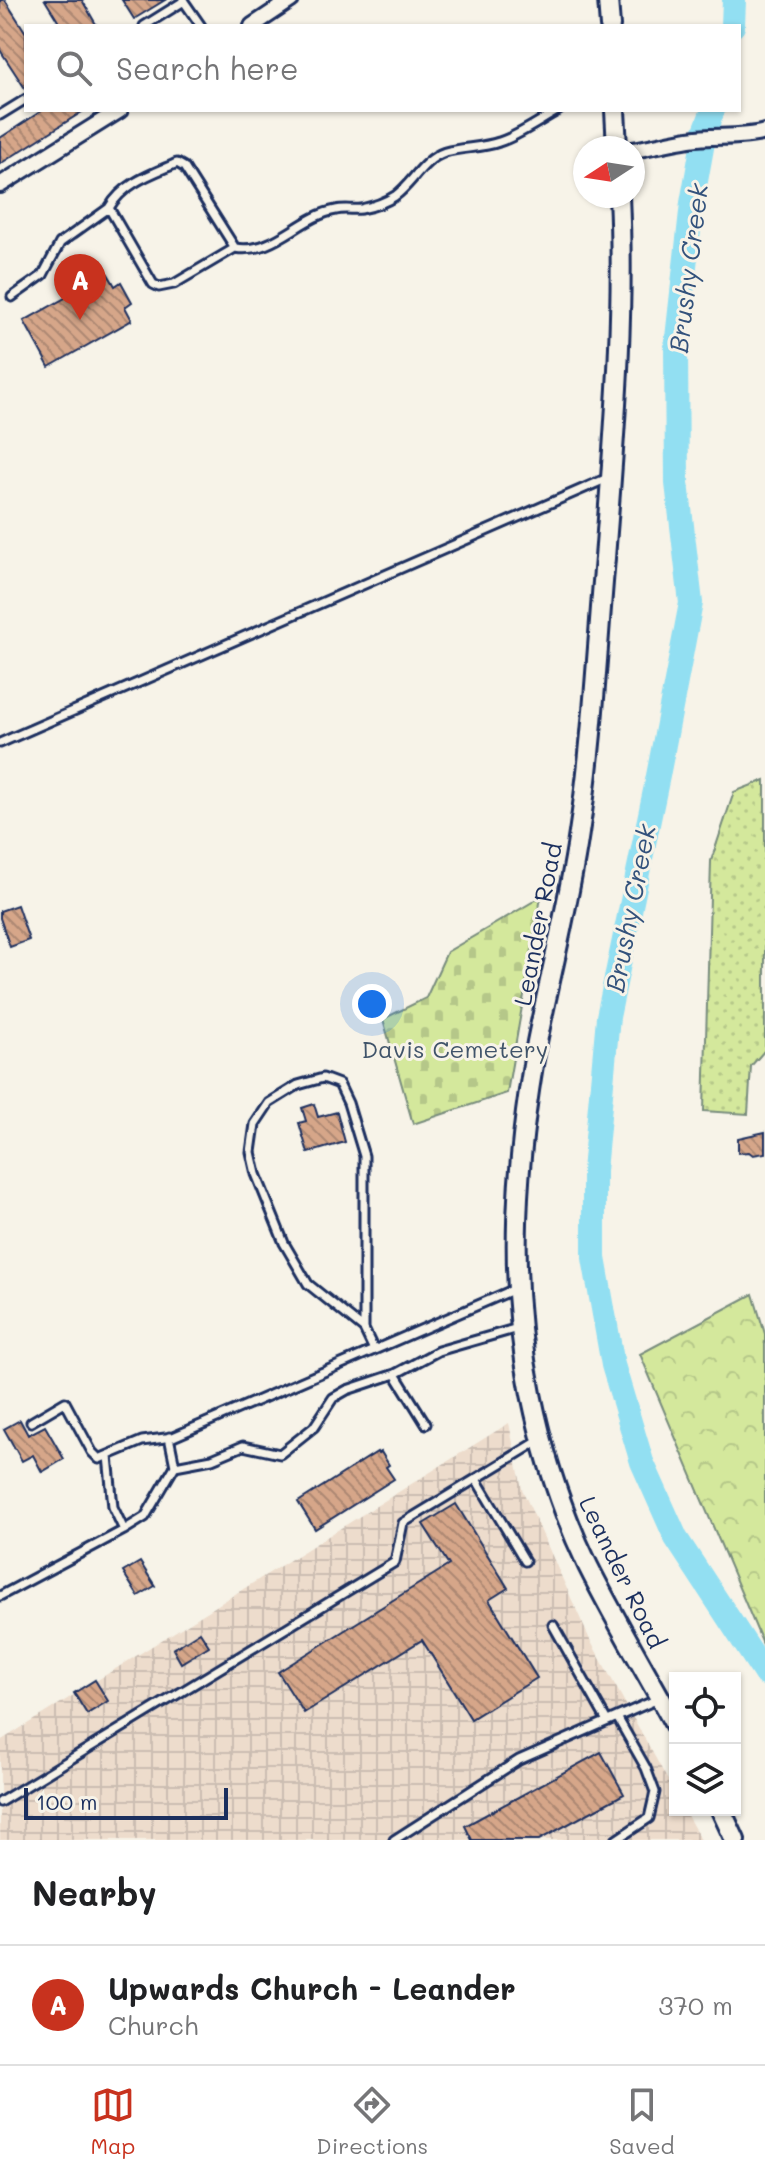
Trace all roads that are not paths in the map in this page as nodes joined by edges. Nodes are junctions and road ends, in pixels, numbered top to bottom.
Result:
1 (184, 0) edge
2 (291, 0) edge
3 (608, 0) edge
4 (147, 24) edge
5 (200, 24) edge
6 (255, 24) edge
7 (610, 24) edge
8 (24, 100) edge
9 (117, 112) edge
10 (555, 112) edge
11 (615, 112) edge
12 (0, 115) edge
13 (765, 132) edge
14 (616, 136) edge
15 (645, 148) edge
16 (0, 185) edge
17 (109, 208) junction
18 (619, 208) edge
19 (235, 248) junction
20 (12, 297) dead end
21 (611, 477) junction
22 (0, 743) edge
23 (517, 1288) junction
24 (520, 1328) junction
25 (364, 1329) junction
26 (374, 1350) junction
27 (395, 1374) junction
28 (31, 1422) dead end
29 (426, 1424) dead end
30 (169, 1437) junction
31 (542, 1438) junction
32 (108, 1456) junction
33 (175, 1466) junction
34 (476, 1479) junction
35 (124, 1530) junction
36 (525, 1561) dead end
37 (0, 1596) edge
38 (553, 1625) dead end
39 (660, 1698) junction
40 (669, 1714) edge
41 (617, 1717) junction
42 (607, 1721) junction
43 (0, 1802) edge
44 (724, 1816) edge
45 (394, 1840) edge
46 (616, 1840) edge
47 (735, 1840) edge

1 - 4 lane
1 - 5 lane
2 - 6 street
3 - 7 main road
8 - 12 lane
9 - 16 street
10 - 19 lane
11 - 14 main road
13 - 15 street
17 - 19 lane
17 - 19 lane
17 - 20 lane
18 - 21 main road, Leander Road
21 - 22 lane
21 - 23 main road, Leander Road
23 - 24 main road, Leander Road
23 - 26 lane
24 - 27 lane
24 - 31 main road, Leander Road
25 - 25 lane
25 - 26 lane
26 - 30 lane
27 - 29 lane
27 - 33 lane
28 - 32 lane
30 - 32 lane
30 - 33 lane
31 - 34 lane
31 - 39 main road, Leander Road
32 - 35 lane
33 - 35 lane
34 - 36 lane
34 - 43 lane
35 - 37 lane
38 - 42 lane
39 - 40 main road, Leander Road
39 - 41 lane
41 - 42 lane
41 - 46 lane
42 - 45 lane
44 - 47 main road

